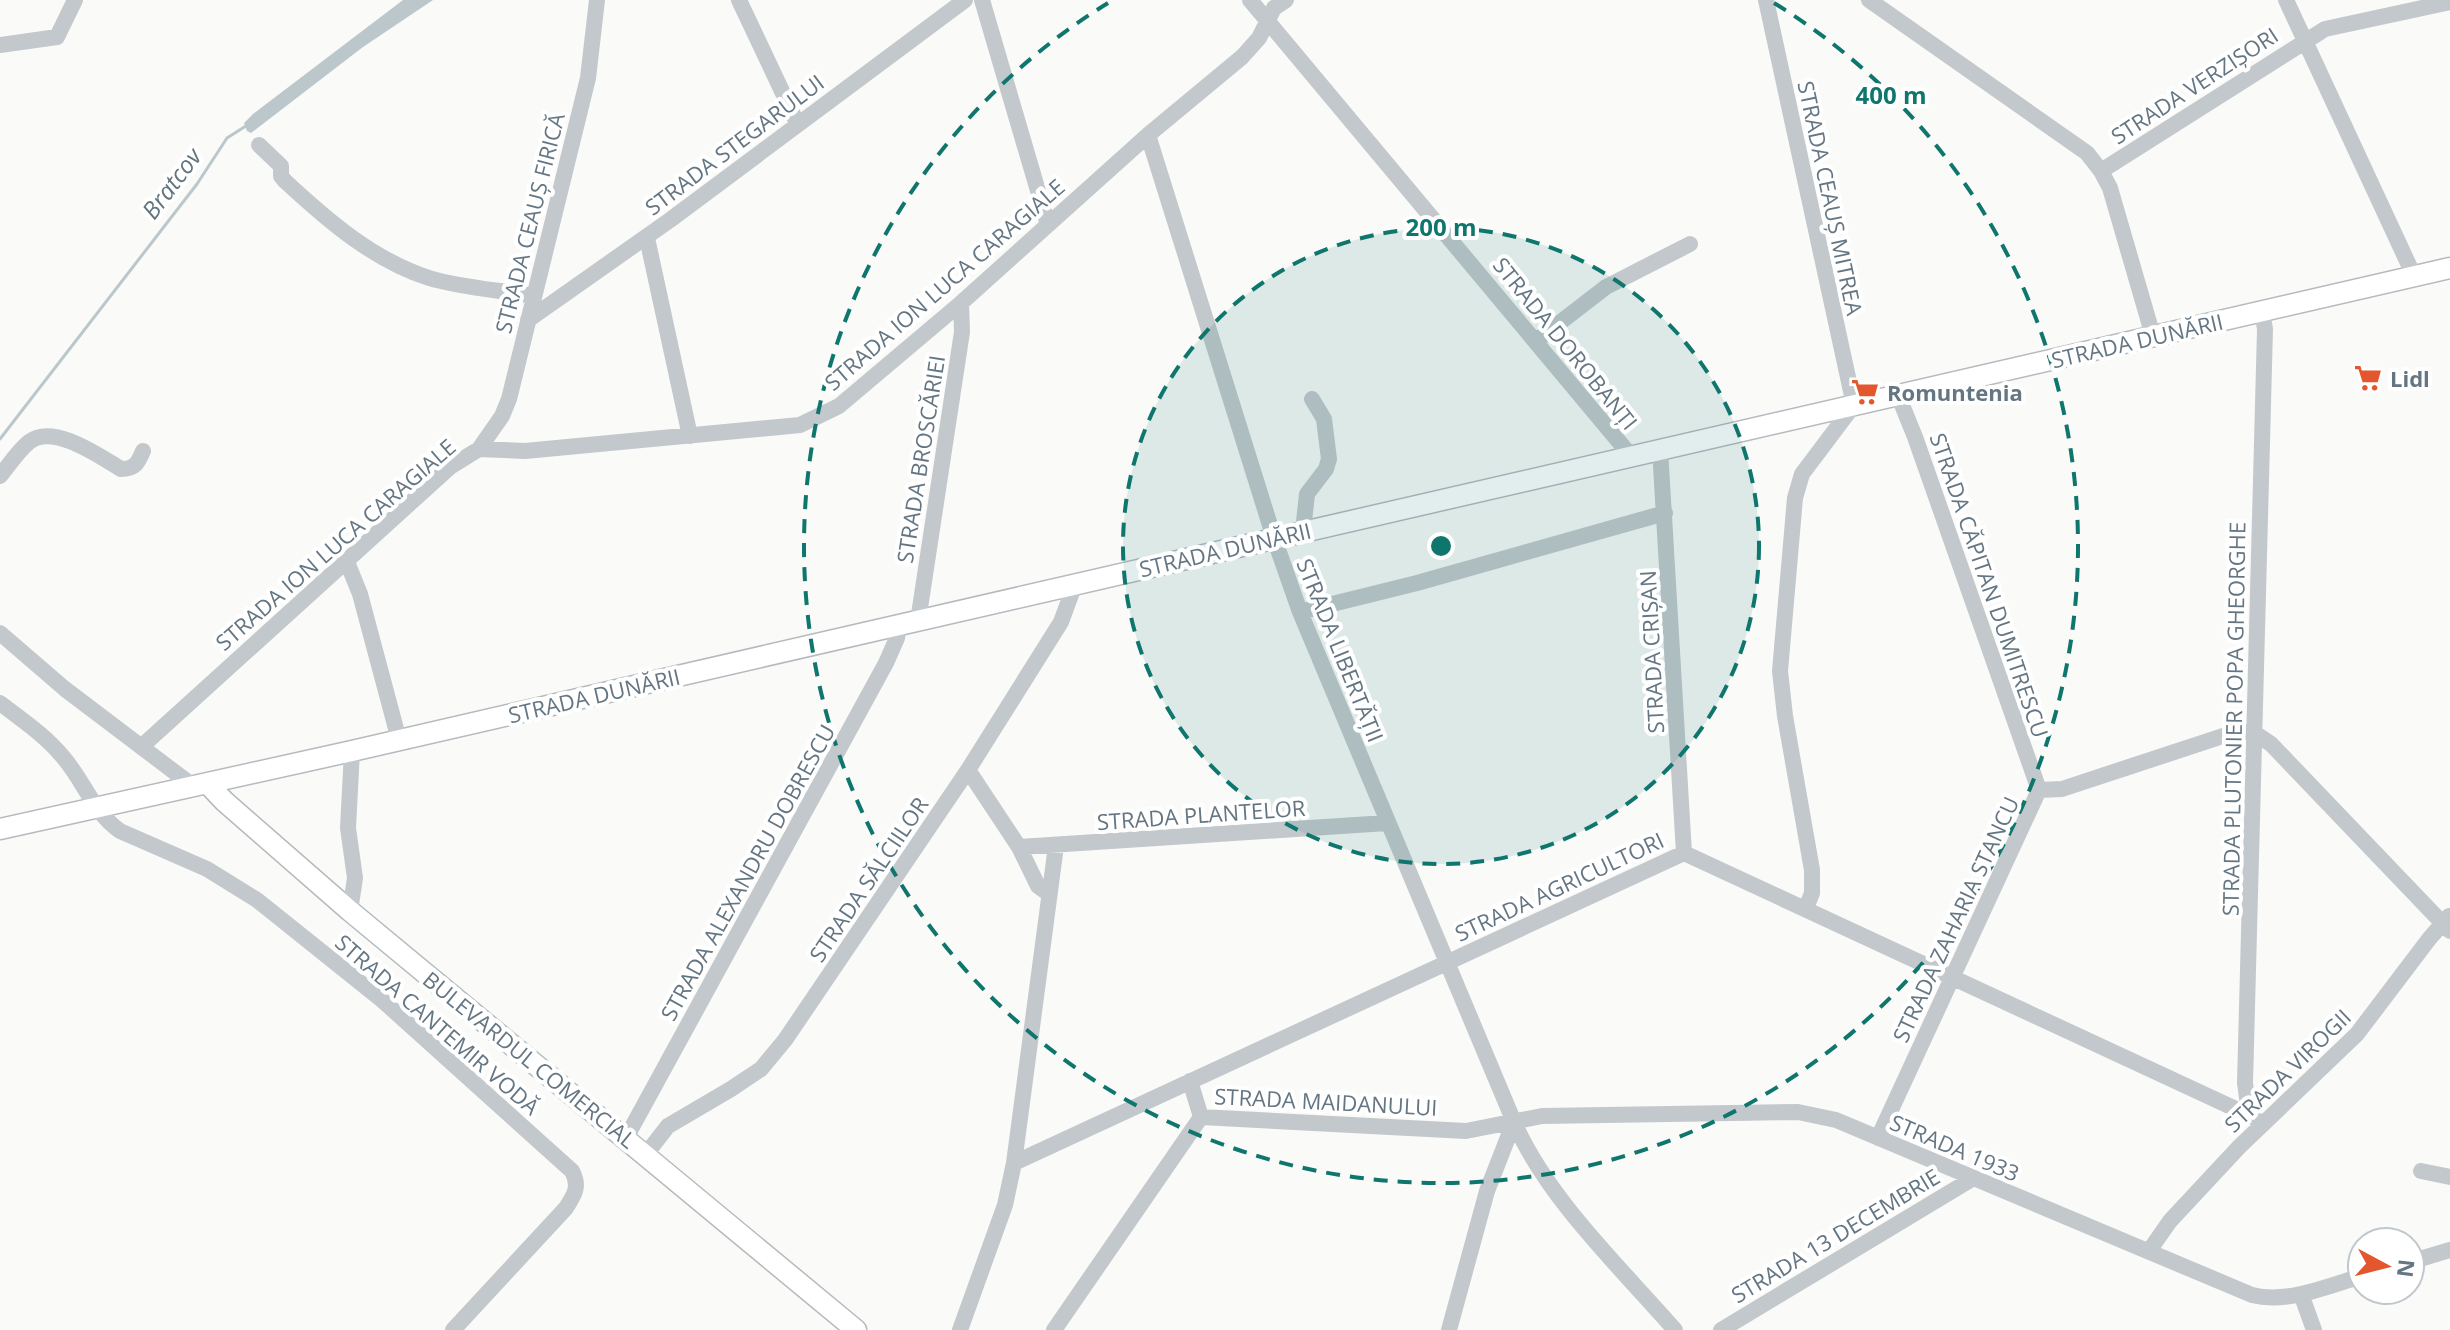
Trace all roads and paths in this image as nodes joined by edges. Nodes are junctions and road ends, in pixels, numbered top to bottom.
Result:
1 (75, 0) edge
2 (597, 0) edge
3 (739, 0) edge
4 (965, 0) edge
5 (982, 0) edge
6 (1250, 0) edge
7 (1286, 0) edge
8 (1766, 0) edge
9 (1869, 0) edge
10 (2286, 0) edge
11 (2450, 2) edge
12 (1268, 22) junction
13 (2305, 39) junction
14 (0, 45) edge
15 (797, 123) junction
16 (1148, 135) junction
17 (259, 145) dead end
18 (2101, 171) junction
19 (1048, 225) junction
20 (647, 238) junction
21 (1690, 244) dead end
22 (2450, 268) edge
23 (2414, 276) junction
24 (534, 296) junction
25 (961, 303) junction
26 (2262, 311) junction
27 (528, 320) junction
28 (2153, 336) junction
29 (1536, 341) junction
30 (1898, 395) junction
31 (1312, 399) dead end
32 (1854, 405) junction
33 (690, 436) junction
34 (479, 449) junction
35 (1660, 449) junction
36 (143, 451) dead end
37 (1631, 456) junction
38 (0, 476) edge
39 (1665, 513) junction
40 (1303, 531) junction
41 (1274, 538) junction
42 (347, 562) junction
43 (1075, 584) junction
44 (1300, 612) junction
45 (908, 623) junction
46 (0, 633) edge
47 (0, 703) edge
48 (2253, 732) junction
49 (399, 740) junction
50 (141, 747) junction
51 (352, 751) junction
52 (968, 770) junction
53 (200, 784) junction
54 (2039, 790) junction
55 (95, 808) junction
56 (1387, 823) junction
57 (0, 829) edge
58 (1056, 846) junction
59 (1019, 847) junction
60 (1684, 853) junction
61 (1049, 894) junction
62 (1806, 908) junction
63 (350, 911) junction
64 (2447, 923) edge
65 (1445, 963) junction
66 (1951, 976) junction
67 (1190, 1081) junction
68 (1201, 1117) junction
69 (2256, 1121) junction
70 (1514, 1122) junction
71 (626, 1138) junction
72 (1878, 1138) junction
73 (646, 1154) junction
74 (1014, 1163) junction
75 (2421, 1171) dead end
76 (2450, 1177) edge
77 (1972, 1179) junction
78 (2450, 1250) edge
79 (2149, 1251) junction
80 (2426, 1257) edge
81 (2346, 1281) edge
82 (2301, 1294) junction
83 (453, 1330) edge
84 (856, 1330) edge
85 (960, 1330) edge
86 (1054, 1330) edge
87 (1449, 1330) edge
88 (1675, 1330) edge
89 (1721, 1330) edge
90 (2314, 1330) edge

1 - 14 street
2 - 24 street, STRADA CEAUȘ FIRICĂ
3 - 15 street
4 - 15 street, STRADA STEGARULUI
5 - 19 street
6 - 12 street, STRADA DOROBANȚI
7 - 12 street, STRADA ION LUCA CARAGIALE
8 - 32 street, STRADA CEAUȘ MITREA
9 - 18 street
10 - 13 street
11 - 13 street, STRADA VERZIȘORI
12 - 16 street, STRADA ION LUCA CARAGIALE
12 - 29 street, STRADA DOROBANȚI
13 - 18 street, STRADA VERZIȘORI
13 - 23 street
15 - 20 street, STRADA STEGARULUI
16 - 19 street, STRADA ION LUCA CARAGIALE
16 - 41 street, STRADA LIBERTĂȚII
17 - 24 street
18 - 28 street
19 - 25 street, STRADA ION LUCA CARAGIALE
20 - 27 street, STRADA STEGARULUI
20 - 33 street
21 - 29 street
22 - 23 main road, STRADA DUNĂRII
23 - 26 main road, STRADA DUNĂRII
24 - 27 street, STRADA CEAUȘ FIRICĂ
25 - 33 street, STRADA ION LUCA CARAGIALE
25 - 45 street, STRADA BROSCĂRIEI
26 - 28 main road, STRADA DUNĂRII
26 - 48 street, STRADA PLUTONIER POPA GHEORGHE
27 - 34 street, STRADA CEAUȘ FIRICĂ
28 - 30 main road, STRADA DUNĂRII
29 - 37 street, STRADA DOROBANȚI
30 - 32 main road, STRADA DUNĂRII
30 - 54 street, STRADA CĂPITAN DUMITRESCU
31 - 40 street
32 - 35 main road, STRADA DUNĂRII
32 - 62 street
33 - 34 street, STRADA ION LUCA CARAGIALE
34 - 42 street, STRADA ION LUCA CARAGIALE
35 - 37 main road, STRADA DUNĂRII
35 - 39 street, STRADA CRIȘAN
36 - 38 street
37 - 40 main road, STRADA DUNĂRII
39 - 44 street
39 - 60 street, STRADA CRIȘAN
40 - 41 main road, STRADA DUNĂRII
41 - 43 main road, STRADA DUNĂRII
41 - 44 street, STRADA LIBERTĂȚII
42 - 49 street
42 - 50 street, STRADA ION LUCA CARAGIALE
43 - 45 main road, STRADA DUNĂRII
43 - 52 street, STRADA SĂLCIILOR
44 - 56 street, STRADA LIBERTĂȚII
45 - 49 main road, STRADA DUNĂRII
45 - 71 street, STRADA ALEXANDRU DOBRESCU
46 - 50 street
47 - 55 street
48 - 54 street, STRADA ZAHARIA STANCU
48 - 64 street
48 - 69 street, STRADA PLUTONIER POPA GHEORGHE
49 - 51 main road, STRADA DUNĂRII
50 - 53 street
51 - 53 main road, STRADA DUNĂRII
51 - 63 street
52 - 59 street
52 - 73 street, STRADA SĂLCIILOR
53 - 55 main road, STRADA DUNĂRII
53 - 63 main road, BULEVARDUL COMERCIAL
54 - 66 street, STRADA ZAHARIA STANCU
55 - 57 main road, STRADA DUNĂRII
55 - 83 street, STRADA CANTEMIR VODĂ
56 - 58 street, STRADA PLANTELOR
56 - 65 street, STRADA LIBERTĂȚII
58 - 59 street, STRADA PLANTELOR
58 - 61 street
59 - 61 street
60 - 62 street, STRADA AGRICULTORI
60 - 65 street, STRADA AGRICULTORI
61 - 74 street
62 - 66 street, STRADA AGRICULTORI
63 - 71 main road, BULEVARDUL COMERCIAL
64 - 69 street, STRADA VIROGII
65 - 67 street, STRADA AGRICULTORI
65 - 70 street, STRADA LIBERTĂȚII
66 - 69 street, STRADA AGRICULTORI
66 - 72 street, STRADA ZAHARIA STANCU
67 - 68 street
67 - 74 street, STRADA AGRICULTORI
68 - 70 street, STRADA MAIDANULUI
68 - 86 street, STRADA MAIDANULUI
69 - 79 street, STRADA VIROGII
70 - 72 street, STRADA 1933
70 - 87 street
70 - 88 street, STRADA LIBERTĂȚII
71 - 73 main road, BULEVARDUL COMERCIAL
72 - 77 street, STRADA 1933
73 - 84 main road, BULEVARDUL COMERCIAL
74 - 85 street
75 - 76 street
77 - 79 street, STRADA 1933
77 - 89 street, STRADA 13 DECEMBRIE
78 - 80 street
79 - 82 street, STRADA 1933
81 - 82 street, STRADA 1933
82 - 90 street

